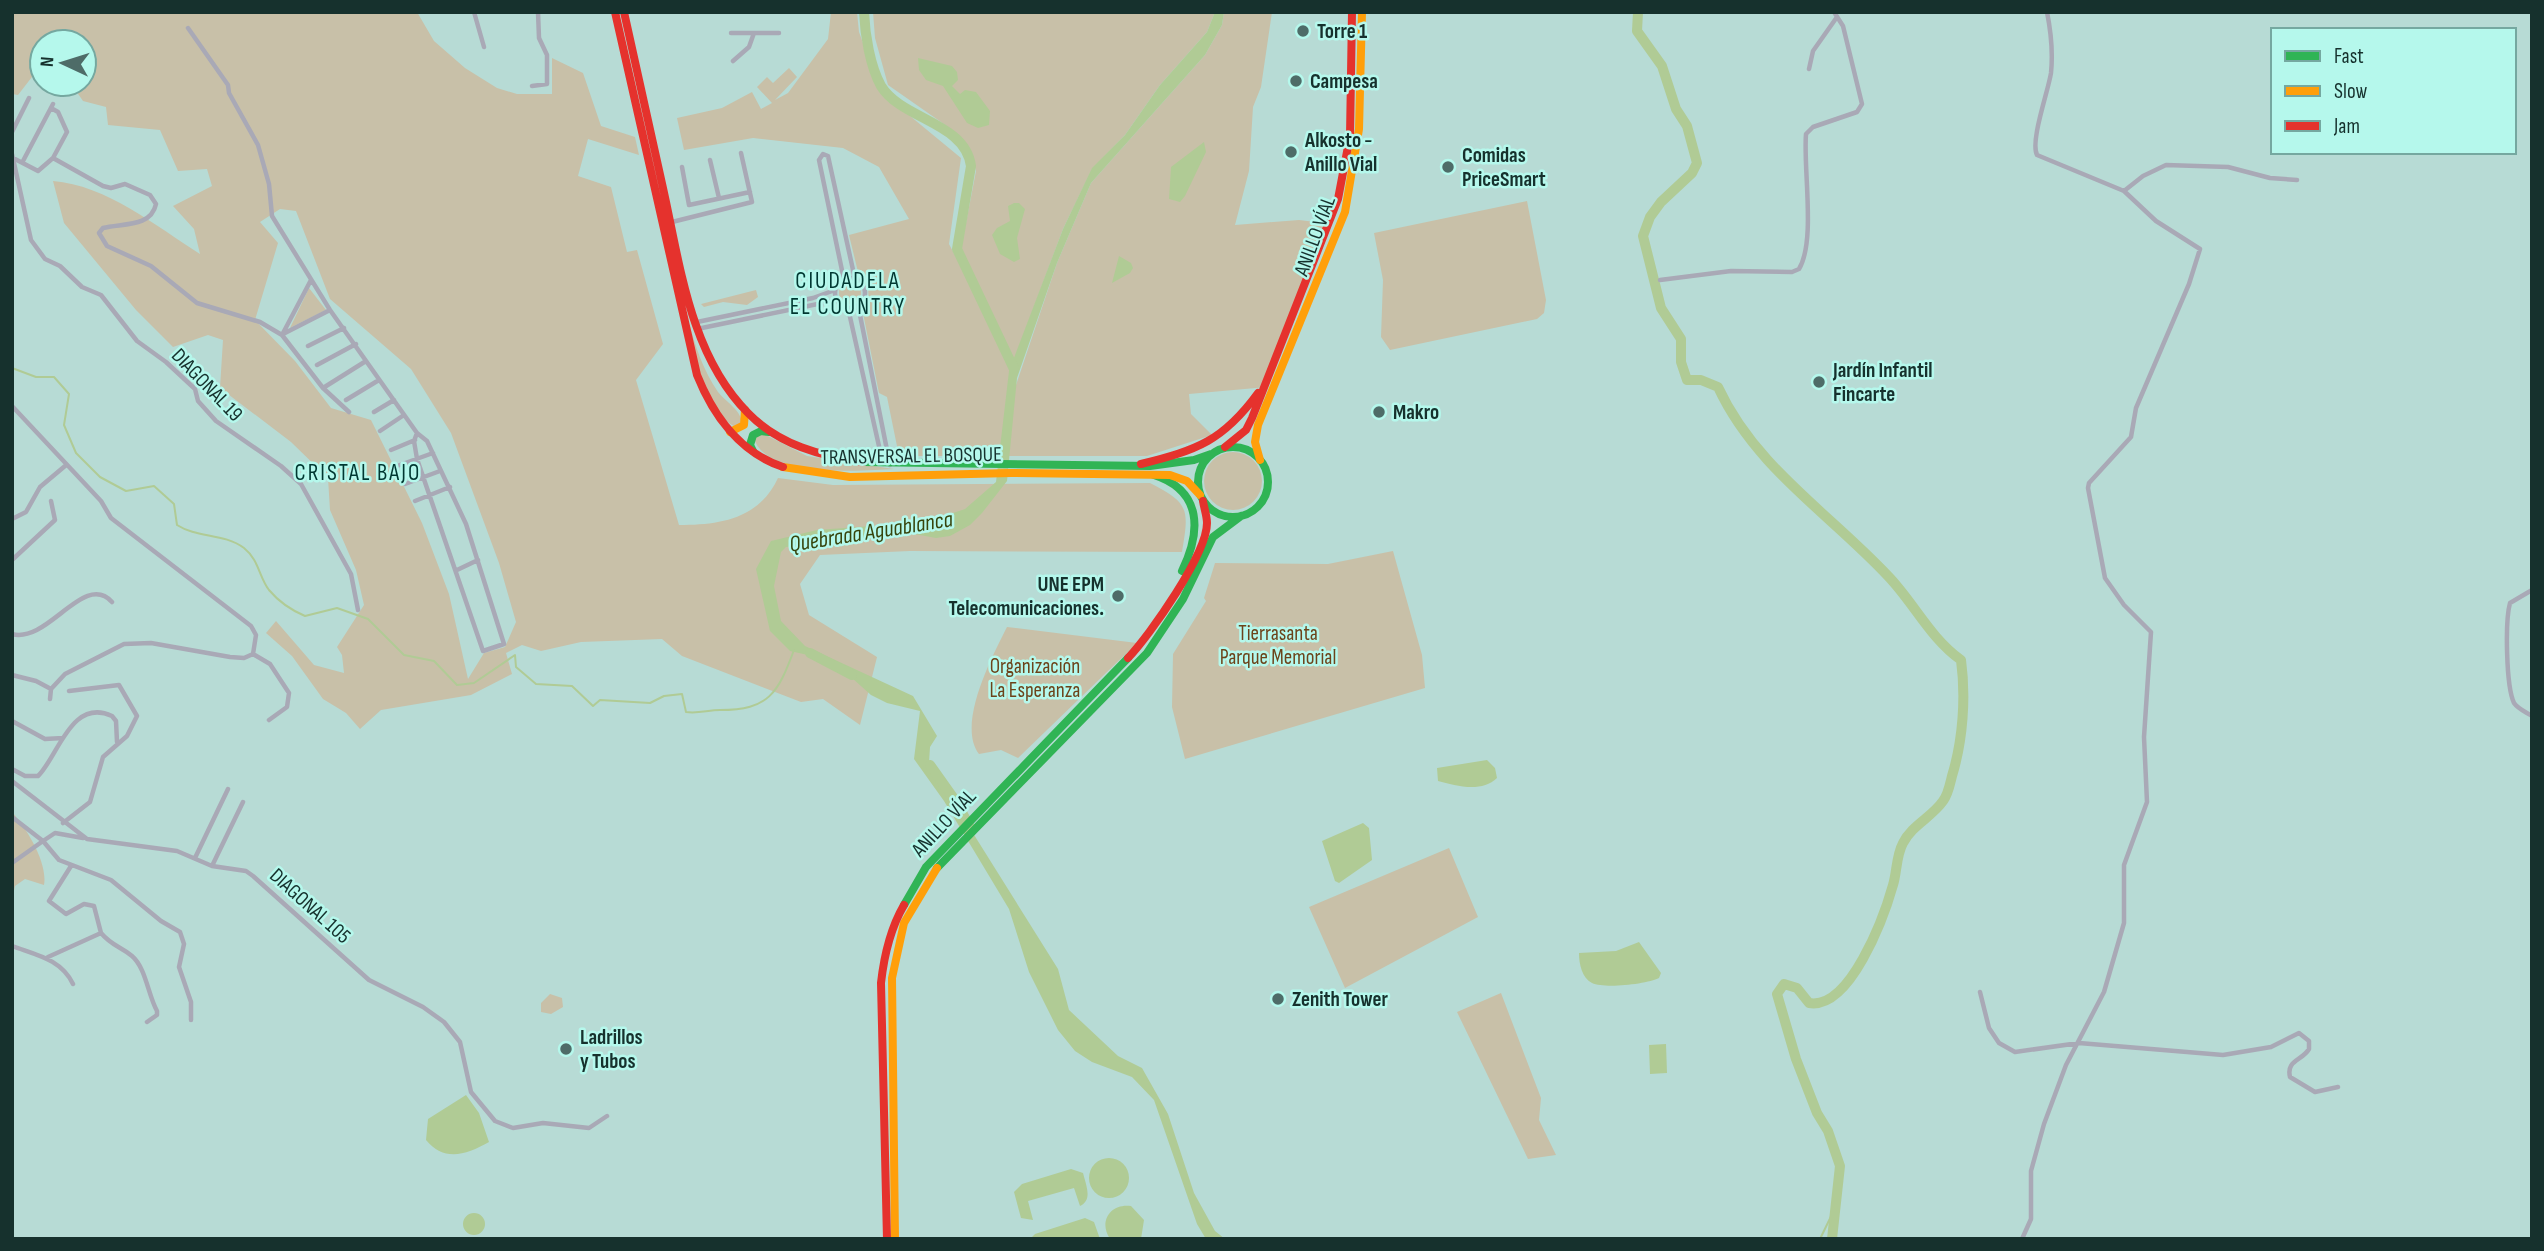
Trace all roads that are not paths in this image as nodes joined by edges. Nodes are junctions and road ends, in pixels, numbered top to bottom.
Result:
1 (474, 12) edge
2 (538, 12) edge
3 (615, 12) edge
4 (624, 12) edge
5 (1352, 12) edge
6 (1362, 12) edge
7 (2047, 12) edge
8 (1836, 15) edge
9 (188, 28) dead end
10 (731, 33) dead end
11 (754, 33) junction
12 (779, 33) dead end
13 (484, 47) dead end
14 (733, 61) dead end
15 (1809, 69) dead end
16 (532, 86) dead end
17 (29, 98) dead end
18 (12, 132) edge
19 (741, 153) dead end
20 (14, 157) edge
21 (53, 158) junction
22 (710, 160) dead end
23 (23, 161) junction
24 (681, 167) dead end
25 (2298, 180) dead end
26 (2124, 191) junction
27 (750, 192) junction
28 (719, 198) junction
29 (670, 222) junction
30 (855, 279) junction
31 (311, 280) junction
32 (844, 280) junction
33 (1660, 280) dead end
34 (835, 290) junction
35 (837, 300) junction
36 (858, 305) junction
37 (848, 308) junction
38 (330, 310) junction
39 (695, 326) junction
40 (344, 328) junction
41 (282, 335) junction
42 (356, 344) junction
43 (308, 346) dead end
44 (366, 361) junction
45 (317, 365) dead end
46 (1272, 371) junction
47 (379, 380) junction
48 (323, 388) junction
49 (346, 400) dead end
50 (394, 400) junction
51 (12, 406) edge
52 (744, 410) junction
53 (349, 412) dead end
54 (374, 412) dead end
55 (404, 415) junction
56 (380, 431) dead end
57 (730, 432) junction
58 (769, 432) junction
59 (417, 433) junction
60 (422, 437) junction
61 (414, 441) junction
62 (1225, 447) junction
63 (391, 450) dead end
64 (433, 453) junction
65 (756, 454) junction
66 (1210, 454) junction
67 (417, 459) junction
68 (1260, 460) junction
69 (1140, 464) junction
70 (65, 466) junction
71 (397, 466) dead end
72 (887, 466) junction
73 (440, 471) junction
74 (1154, 475) junction
75 (424, 477) junction
76 (405, 484) dead end
77 (450, 487) junction
78 (431, 495) junction
79 (1202, 498) junction
80 (51, 501) dead end
81 (415, 501) dead end
82 (1241, 516) junction
83 (12, 519) edge
84 (12, 560) edge
85 (478, 560) junction
86 (457, 570) junction
87 (1179, 586) junction
88 (2532, 590) edge
89 (112, 602) dead end
90 (358, 610) dead end
91 (12, 634) edge
92 (253, 654) junction
93 (12, 675) edge
94 (51, 689) junction
95 (69, 691) dead end
96 (50, 699) dead end
97 (2532, 716) edge
98 (269, 720) dead end
99 (12, 721) edge
100 (63, 738) junction
101 (117, 742) junction
102 (12, 769) edge
103 (12, 781) edge
104 (228, 789) dead end
105 (243, 802) dead end
106 (12, 817) edge
107 (63, 822) junction
108 (87, 839) junction
109 (43, 841) junction
110 (952, 844) junction
111 (195, 858) junction
112 (12, 863) edge
113 (71, 866) junction
114 (212, 866) junction
115 (101, 933) junction
116 (12, 946) edge
117 (48, 957) junction
118 (73, 984) dead end
119 (1980, 992) dead end
120 (191, 1020) dead end
121 (147, 1022) dead end
122 (2079, 1043) junction
123 (2338, 1087) dead end
124 (607, 1116) dead end
125 (887, 1239) edge
126 (895, 1239) edge
127 (2022, 1239) edge

1 - 13 street
2 - 16 street
3 - 57 main road, TRANSVERSAL EL BOSQUE
4 - 29 main road, TRANSVERSAL EL BOSQUE
5 - 46 main road, ANILLO VÍAL
6 - 68 main road, ANILLO VÍAL
7 - 26 street
8 - 15 street
8 - 33 street
9 - 31 street
10 - 11 street
11 - 12 street
11 - 14 street
17 - 18 street
19 - 27 street
20 - 23 street
20 - 90 street, DIAGONAL 19
21 - 23 street
21 - 23 street
21 - 41 street
22 - 28 street
24 - 28 street
25 - 26 street
26 - 122 street
27 - 28 street
27 - 29 street
29 - 39 main road, TRANSVERSAL EL BOSQUE
30 - 32 street
30 - 32 street
30 - 36 street
31 - 38 street
31 - 41 street
32 - 34 street
34 - 35 street
34 - 39 street
35 - 37 street
35 - 39 street
36 - 37 street
36 - 72 street
37 - 72 street
38 - 40 street
38 - 41 street
39 - 52 main road, TRANSVERSAL EL BOSQUE
40 - 42 street
40 - 43 street
41 - 48 street
42 - 44 street
42 - 45 street
44 - 47 street
44 - 48 street
46 - 62 main road, ANILLO VÍAL
46 - 69 main road
47 - 49 street
47 - 50 street
48 - 53 street
50 - 54 street
50 - 55 street
51 - 70 street
52 - 57 main road
52 - 58 main road, TRANSVERSAL EL BOSQUE
55 - 56 street
55 - 59 street
57 - 65 main road, TRANSVERSAL EL BOSQUE
58 - 65 main road
58 - 72 main road, TRANSVERSAL EL BOSQUE
59 - 60 street
59 - 61 street
60 - 61 street
60 - 64 street
61 - 63 street
61 - 67 street
62 - 66 main road
62 - 68 main road
64 - 67 street
64 - 73 street
65 - 74 main road, TRANSVERSAL EL BOSQUE
66 - 69 main road, TRANSVERSAL EL BOSQUE
66 - 79 main road
67 - 71 street
67 - 75 street
68 - 82 main road
69 - 72 main road, TRANSVERSAL EL BOSQUE
70 - 83 street
70 - 92 street
73 - 75 street
73 - 77 street
74 - 79 main road, TRANSVERSAL EL BOSQUE
74 - 87 main road
75 - 76 street
75 - 78 street
77 - 78 street
77 - 85 street
78 - 81 street
78 - 86 street
79 - 82 main road
79 - 87 main road, ANILLO VÍAL
80 - 84 street
82 - 110 main road, ANILLO VÍAL
85 - 86 street
85 - 86 street
87 - 110 main road, ANILLO VÍAL
88 - 97 street
89 - 91 street
92 - 94 street
92 - 98 street
93 - 94 street
94 - 96 street
95 - 101 street
99 - 100 street
100 - 101 street
100 - 102 street
101 - 107 street
103 - 107 street, DIAGONAL 105
104 - 111 street
105 - 114 street
106 - 109 street
107 - 108 street, DIAGONAL 105
108 - 109 street
108 - 111 street, DIAGONAL 105
109 - 112 street
109 - 113 street
110 - 125 main road, ANILLO VÍAL
110 - 126 main road, ANILLO VÍAL
111 - 114 street, DIAGONAL 105
113 - 115 street
113 - 120 street
114 - 124 street, DIAGONAL 105
115 - 117 street
115 - 121 street
116 - 117 street
117 - 118 street
119 - 122 street
122 - 123 street
122 - 127 street

